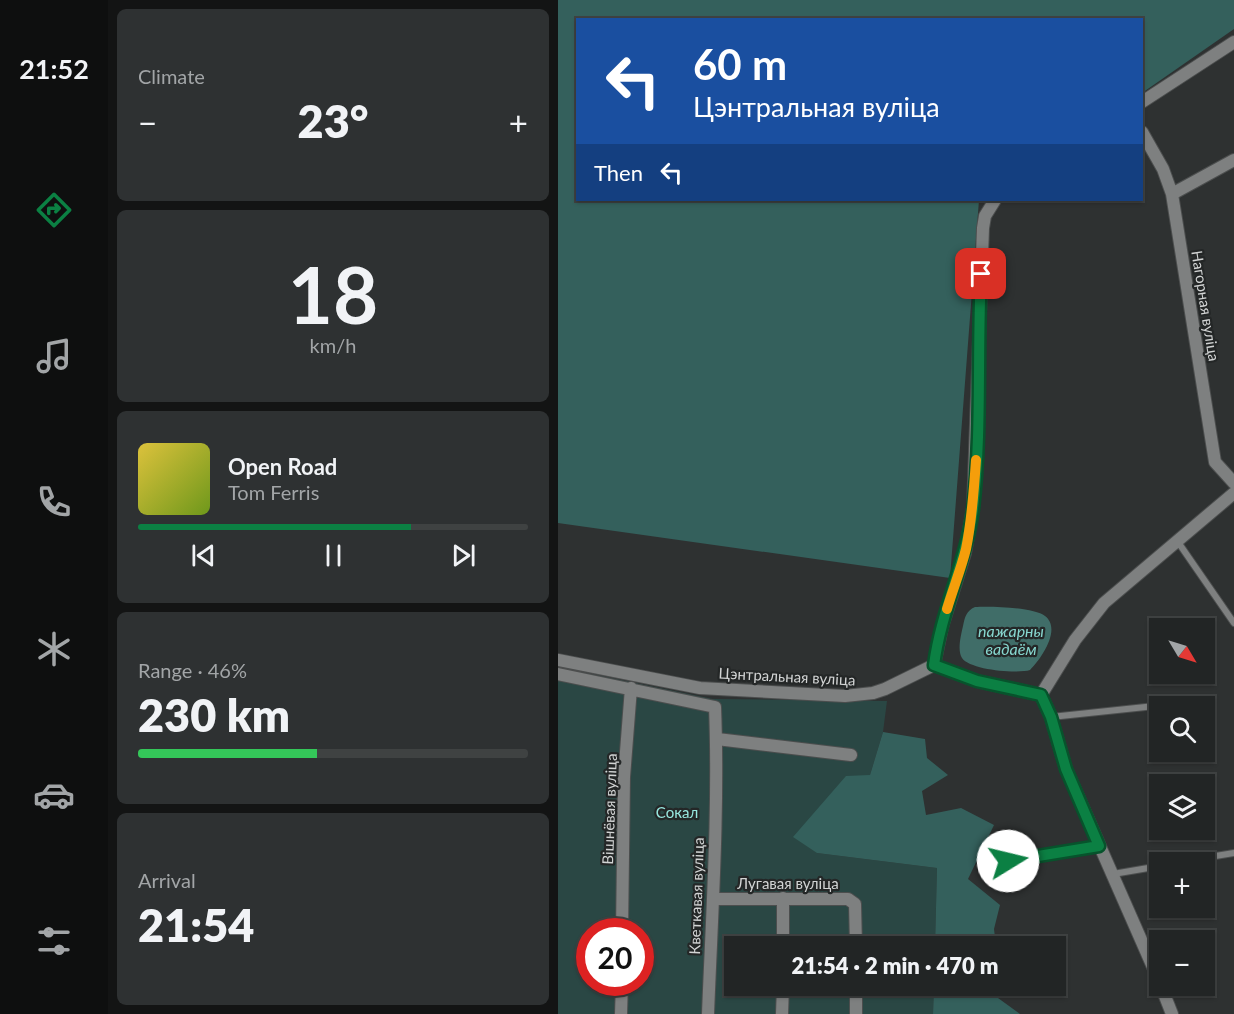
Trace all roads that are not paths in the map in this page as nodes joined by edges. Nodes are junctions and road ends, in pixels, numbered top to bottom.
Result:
1 (1234, 42) edge
2 (1143, 101) edge
3 (1143, 134) edge
4 (1234, 160) edge
5 (1172, 194) junction
6 (993, 202) edge
7 (1234, 483) edge
8 (1234, 493) edge
9 (1178, 542) junction
10 (1234, 622) edge
11 (558, 660) edge
12 (934, 665) junction
13 (558, 674) edge
14 (631, 688) junction
15 (1041, 695) junction
16 (1149, 707) edge
17 (1051, 717) junction
18 (717, 739) junction
19 (851, 755) dead end
20 (1099, 846) junction
21 (1234, 853) edge
22 (1215, 856) edge
23 (1008, 861) dead end
24 (1149, 868) edge
25 (1111, 875) junction
26 (783, 898) junction
27 (713, 899) junction
28 (622, 918) edge
29 (783, 936) edge
30 (856, 936) edge
31 (1149, 960) edge
32 (622, 996) edge
33 (783, 996) edge
34 (856, 996) edge
35 (1165, 996) edge
36 (621, 1014) edge
37 (708, 1014) edge
38 (782, 1014) edge
39 (856, 1014) edge
40 (1172, 1014) edge

1 - 2 street
3 - 5 street, Нагорная вуліца
4 - 5 street
5 - 7 street, Нагорная вуліца
6 - 12 street
8 - 9 street
9 - 10 lane
9 - 15 street
11 - 12 street, Цэнтральная вуліца
12 - 15 street
13 - 14 street
14 - 18 street, Кветкавая вуліца
14 - 28 street, Вішнёвая вуліца
15 - 17 street
16 - 17 lane
17 - 20 street
18 - 19 street
18 - 27 street, Кветкавая вуліца
20 - 23 lane
20 - 25 street
21 - 22 lane
24 - 25 lane
25 - 31 street
26 - 27 street, Лугавая вуліца
26 - 29 street
26 - 30 street, Лугавая вуліца
27 - 37 street, Кветкавая вуліца
32 - 36 street
33 - 38 street
34 - 39 street
35 - 40 street

